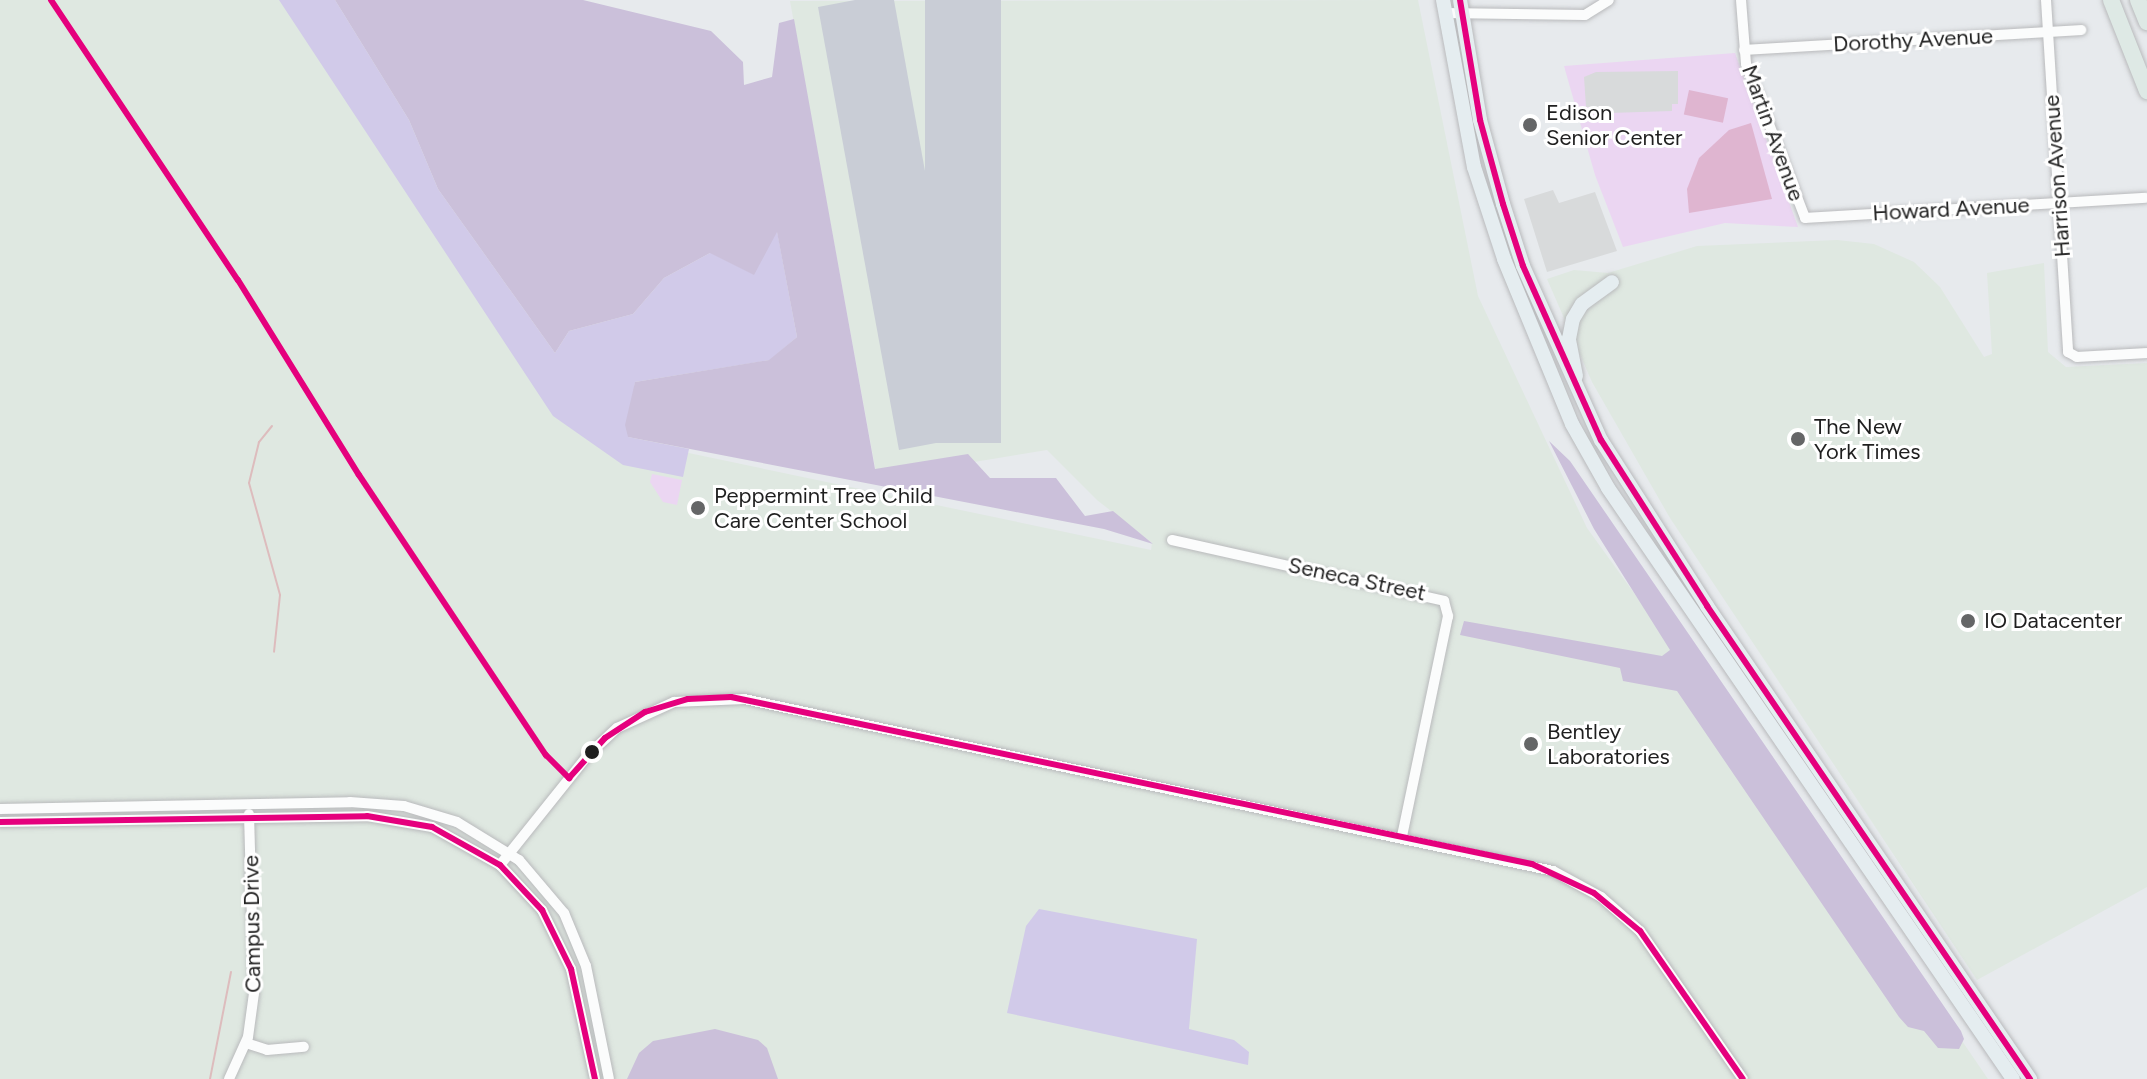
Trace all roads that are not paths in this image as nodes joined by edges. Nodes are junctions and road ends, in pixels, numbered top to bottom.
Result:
1 (1609, 0) edge
2 (1741, 0) edge
3 (2046, 0) edge
4 (2111, 0) edge
5 (2138, 0) edge
6 (1461, 6) edge
7 (1444, 7) edge
8 (2147, 22) edge
9 (2081, 30) dead end
10 (2048, 32) junction
11 (1744, 50) junction
12 (2147, 91) edge
13 (2145, 198) dead end
14 (2058, 203) junction
15 (1805, 218) joint
16 (1612, 282) dead end
17 (2147, 353) edge
18 (1578, 392) junction
19 (1172, 540) dead end
20 (249, 804) junction
21 (0, 809) edge
22 (249, 818) junction
23 (0, 822) edge
24 (1402, 836) junction
25 (509, 852) junction
26 (500, 865) junction
27 (246, 1043) junction
28 (304, 1047) dead end
29 (229, 1079) edge
30 (595, 1079) edge
31 (609, 1079) edge
32 (1743, 1079) edge
33 (2010, 1079) edge
34 (2030, 1079) edge

1 - 6 street
2 - 11 street, Martin Avenue
3 - 10 street, Harrison Avenue
4 - 12 highway
5 - 8 highway
6 - 7 street
6 - 18 main road
7 - 33 main road
9 - 10 street, Dorothy Avenue
10 - 11 street, Dorothy Avenue
10 - 14 street, Harrison Avenue
11 - 15 street, Martin Avenue
13 - 14 street, Howard Avenue
14 - 15 street, Howard Avenue
14 - 17 street, Harrison Avenue
16 - 18 main road
18 - 34 main road
19 - 24 street, Seneca Street
20 - 21 street
20 - 22 street, Campus Drive
20 - 25 street
22 - 23 street
22 - 26 street
22 - 27 street, Campus Drive
24 - 25 street
24 - 32 street
25 - 26 street
25 - 31 street
26 - 30 street
27 - 28 street
27 - 29 street, Campus Drive

